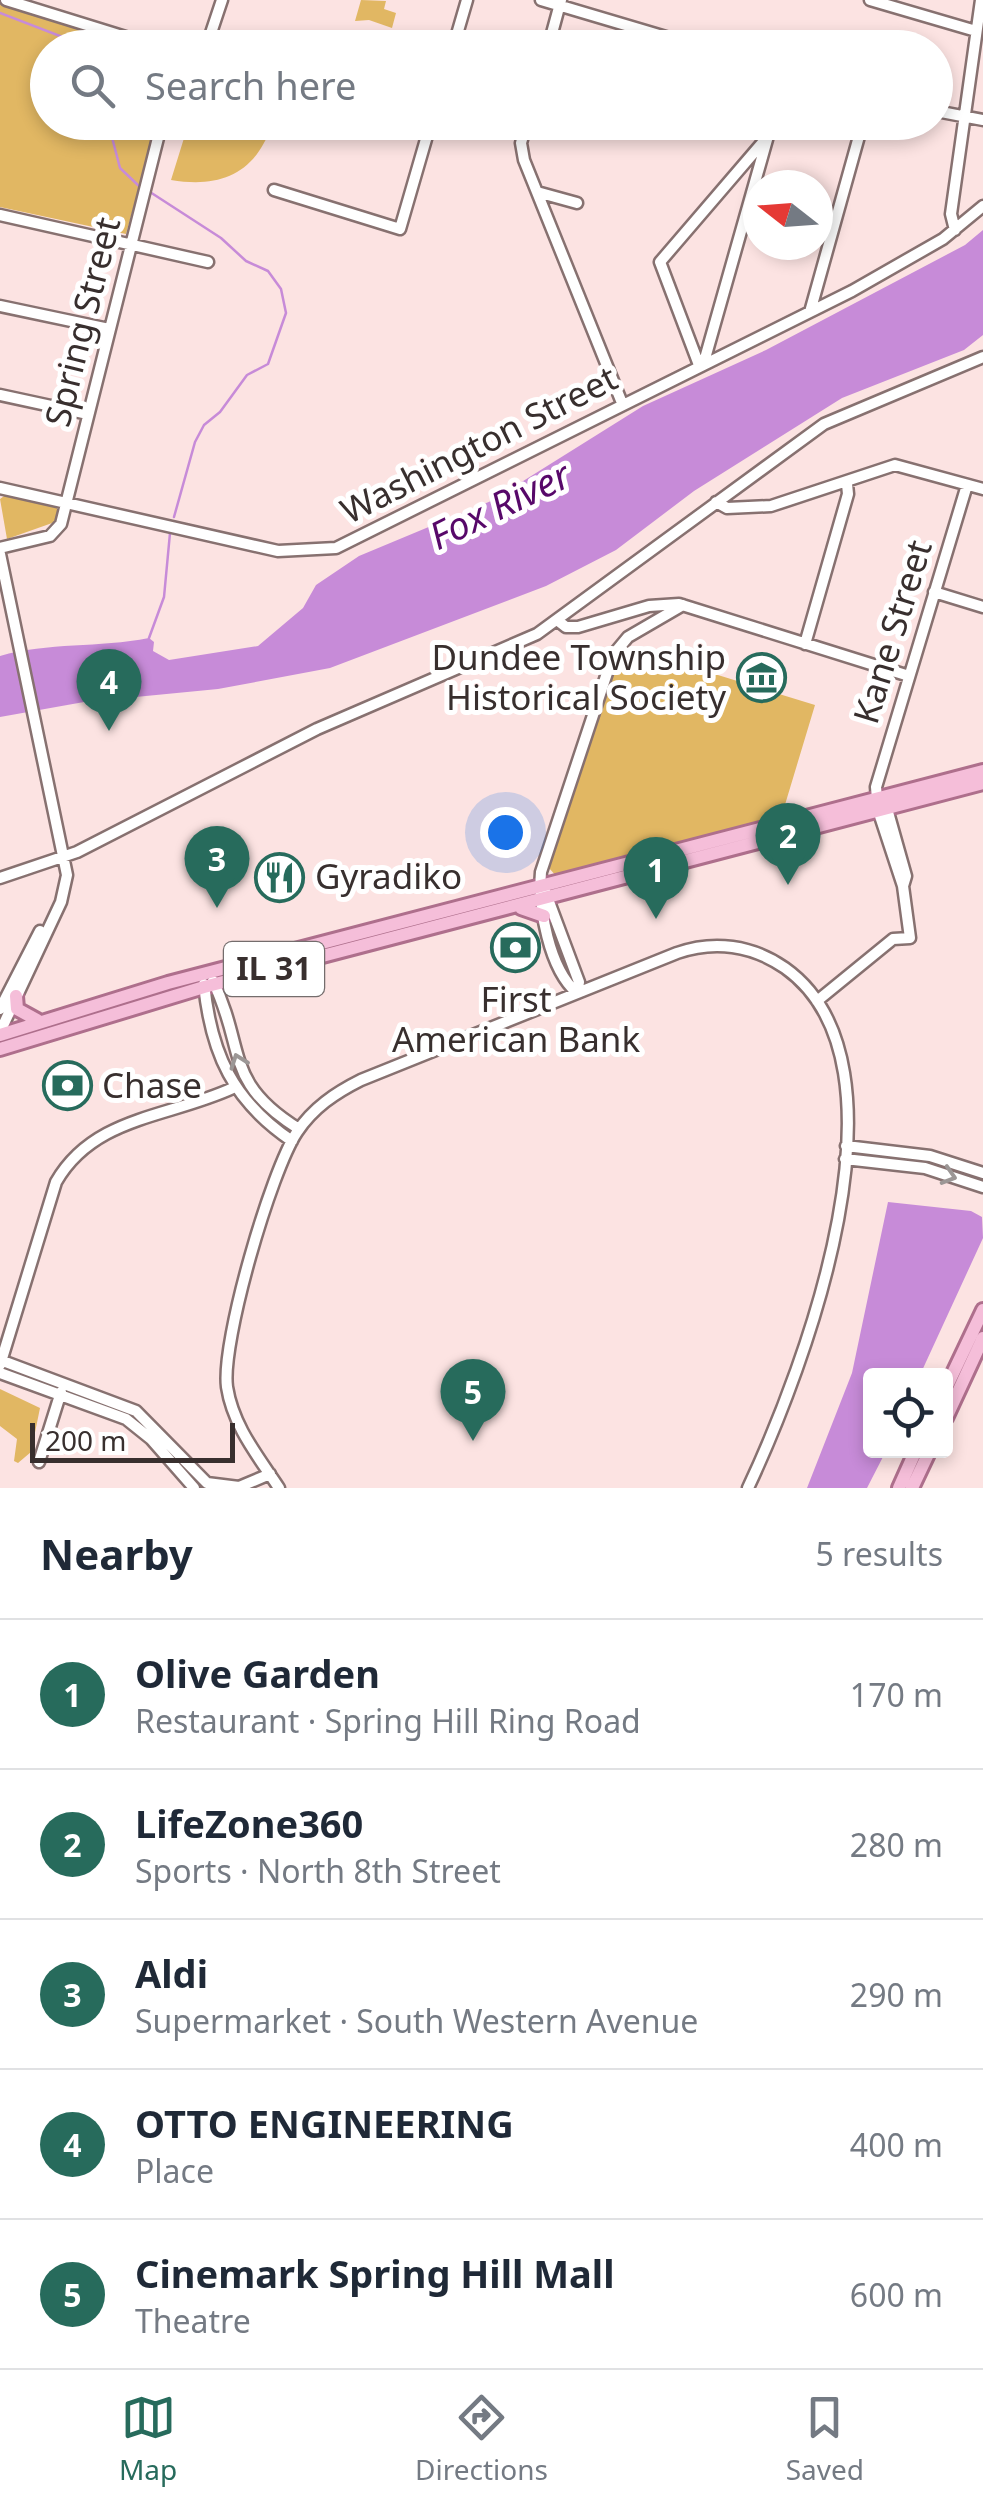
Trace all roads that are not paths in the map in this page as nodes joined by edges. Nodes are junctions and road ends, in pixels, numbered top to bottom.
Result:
1 (6, 0) edge
2 (222, 0) edge
3 (467, 0) edge
4 (541, 0) edge
5 (870, 0) edge
6 (981, 0) edge
7 (561, 3) edge
8 (981, 13) edge
9 (100, 30) edge
10 (212, 30) edge
11 (458, 30) edge
12 (553, 30) edge
13 (646, 30) edge
14 (976, 32) junction
15 (953, 115) edge
16 (964, 118) junction
17 (983, 120) edge
18 (157, 140) edge
19 (426, 140) edge
20 (523, 140) edge
21 (765, 140) edge
22 (768, 140) edge
23 (859, 140) edge
24 (274, 190) dead end
25 (538, 192) junction
26 (577, 203) dead end
27 (983, 206) edge
28 (0, 216) edge
29 (955, 230) junction
30 (131, 243) junction
31 (208, 262) dead end
32 (0, 306) edge
33 (810, 312) junction
34 (109, 329) junction
35 (983, 357) edge
36 (701, 364) junction
37 (0, 395) edge
38 (622, 403) junction
39 (88, 414) junction
40 (846, 484) junction
41 (967, 484) junction
42 (0, 488) edge
43 (983, 490) edge
44 (716, 502) junction
45 (66, 503) junction
46 (0, 551) edge
47 (934, 592) junction
48 (683, 605) junction
49 (983, 607) edge
50 (557, 620) junction
51 (805, 644) junction
52 (908, 676) junction
53 (983, 772) edge
54 (983, 783) edge
55 (881, 804) junction
56 (65, 856) junction
57 (0, 878) edge
58 (544, 894) junction
59 (514, 907) junction
60 (56, 911) junction
61 (544, 916) junction
62 (208, 981) junction
63 (577, 993) junction
64 (16, 996) junction
65 (817, 1001) junction
66 (0, 1009) edge
67 (40, 1021) junction
68 (0, 1033) edge
69 (0, 1049) edge
70 (233, 1088) junction
71 (299, 1129) junction
72 (292, 1140) junction
73 (846, 1146) junction
74 (845, 1158) junction
75 (983, 1173) edge
76 (983, 1188) edge
77 (983, 1310) edge
78 (983, 1338) edge
79 (0, 1362) edge
80 (0, 1373) edge
81 (953, 1373) edge
82 (62, 1389) junction
83 (953, 1403) edge
84 (165, 1445) junction
85 (912, 1458) edge
86 (926, 1458) edge
87 (38, 1462) dead end
88 (270, 1474) junction
89 (194, 1488) edge
90 (278, 1488) edge
91 (748, 1488) edge
92 (899, 1488) edge
93 (912, 1488) edge

1 - 9 street
2 - 10 street
3 - 11 street
4 - 7 street
5 - 14 street
6 - 8 street
7 - 12 street
7 - 13 street
8 - 14 street
14 - 16 street
15 - 16 street
16 - 17 street
16 - 29 street
18 - 30 street, Spring Street
19 - 24 street
20 - 25 street
21 - 36 street
22 - 36 street
23 - 33 street
25 - 26 street
25 - 38 street
27 - 29 street, Washington Street
28 - 30 street
29 - 33 street, Washington Street
30 - 31 street
30 - 34 street, Spring Street
32 - 34 street
33 - 36 street, Washington Street
34 - 39 street, Spring Street
35 - 44 street
36 - 38 street, Washington Street
37 - 39 street
38 - 45 street, Washington Street
39 - 45 street, Spring Street
40 - 41 street
40 - 44 street
40 - 51 street
41 - 43 street
41 - 47 street, Kane Street
42 - 45 street, Washington Street
44 - 50 street
45 - 46 street, Spring Street
46 - 56 street
47 - 49 street
47 - 52 street, Kane Street
48 - 50 street
48 - 51 street
48 - 58 street
50 - 56 street
51 - 52 street
52 - 55 street, Kane Street
53 - 55 main road
54 - 55 main road, IL 31
55 - 58 main road, IL 31
55 - 65 street
56 - 57 street
56 - 60 street
58 - 59 main road, IL 31
58 - 61 street
58 - 62 main road
58 - 63 street
59 - 61 main road
59 - 62 main road, IL 31
60 - 64 street
60 - 66 street
61 - 63 street
62 - 67 main road
62 - 69 main road, IL 31
62 - 70 street
71 -> 62 street
63 - 65 street
63 - 71 street
64 - 67 main road
64 - 68 street
65 - 73 street
67 - 68 main road
70 - 72 street
70 - 79 street
71 - 72 street
72 - 88 street
73 - 74 street
73 - 75 street
74 -> 76 street
74 - 91 street
77 - 81 main road
78 - 83 main road
79 - 82 street
80 - 82 street
82 - 84 street
82 - 87 street
84 - 88 street
84 - 89 street
85 - 92 main road
86 - 93 main road
88 - 90 street

